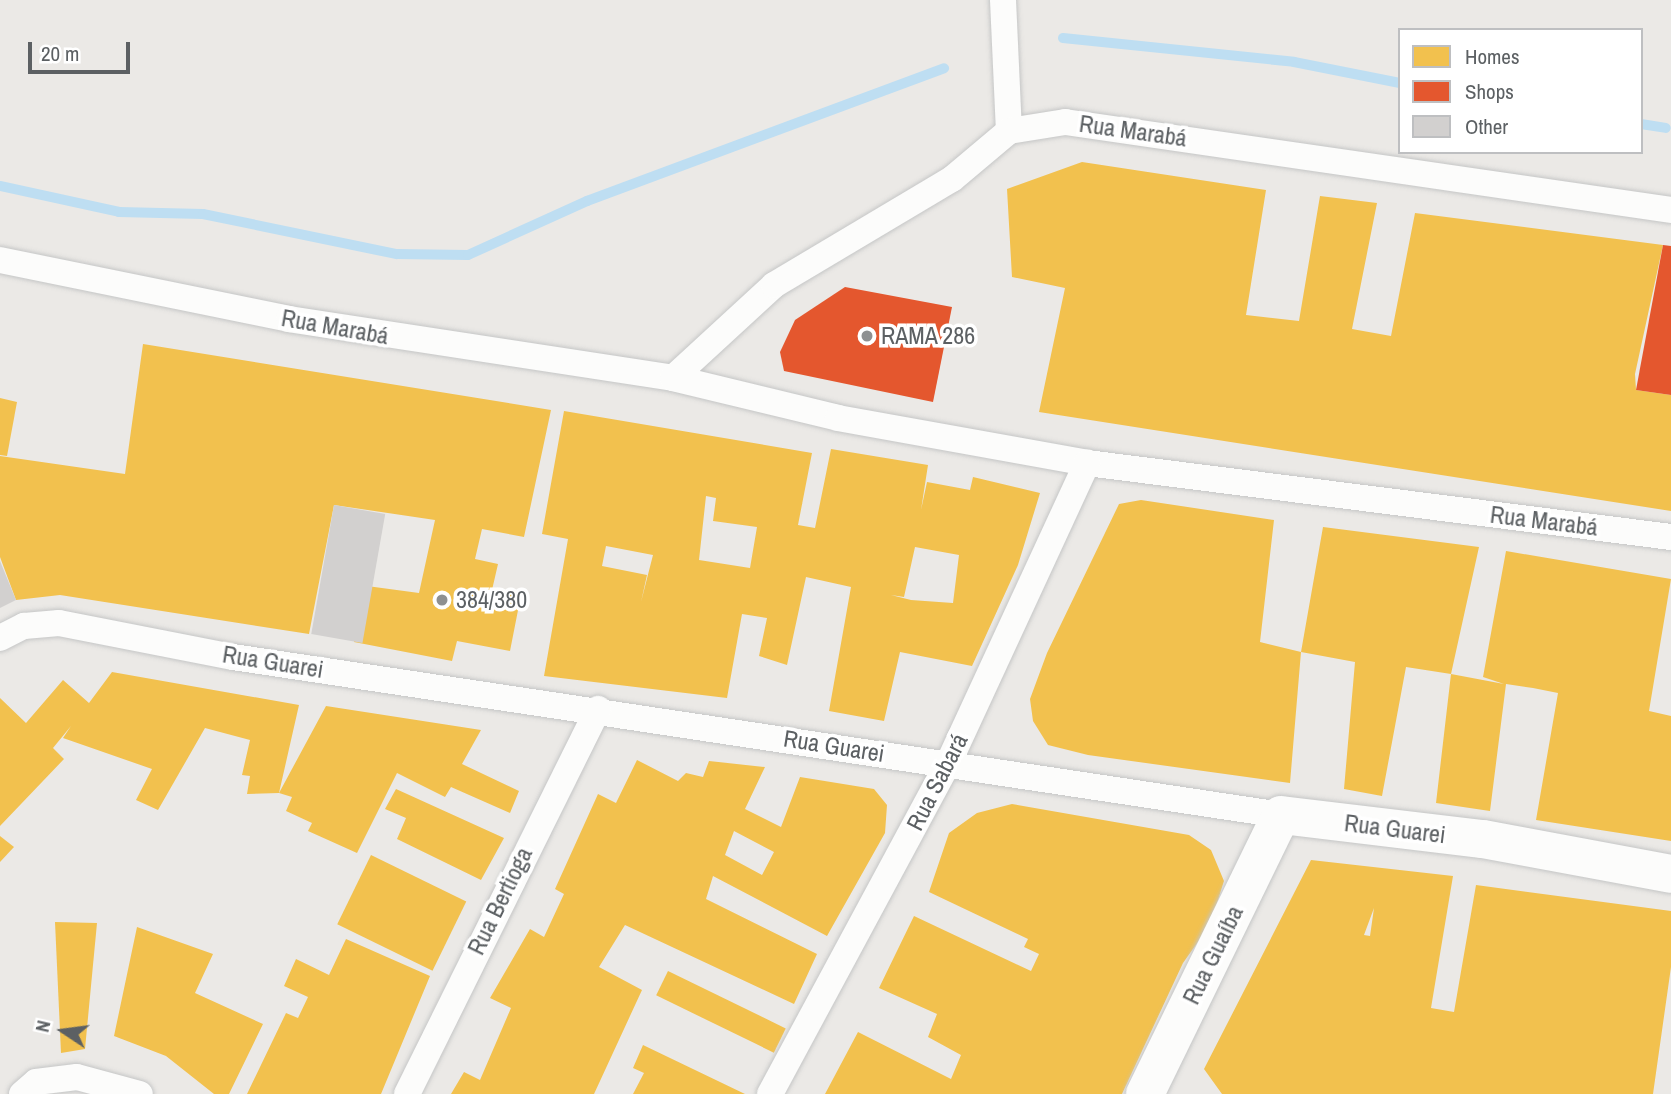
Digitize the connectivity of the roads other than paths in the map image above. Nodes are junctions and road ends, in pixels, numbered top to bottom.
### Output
1 (1003, 2) edge
2 (1009, 131) junction
3 (1671, 210) edge
4 (0, 260) edge
5 (673, 378) junction
6 (1087, 463) junction
7 (1671, 537) edge
8 (0, 638) edge
9 (598, 709) junction
10 (948, 764) junction
11 (1281, 815) junction
12 (1671, 874) edge
13 (22, 1094) edge
14 (140, 1094) edge
15 (407, 1094) edge
16 (770, 1094) edge
17 (1145, 1094) edge

1 - 2 street
2 - 3 street, Rua Marabá
2 - 5 street
4 - 5 street, Rua Marabá
5 - 6 street, Rua Marabá
6 - 7 street, Rua Marabá
6 - 10 street, Rua Sabará
8 - 9 street, Rua Guarei
9 - 10 street, Rua Guarei
9 - 15 street, Rua Bertioga
10 - 11 street, Rua Guarei
10 - 16 street, Rua Sabará
11 - 12 street, Rua Guarei
11 - 17 street, Rua Guaíba
13 - 14 street

